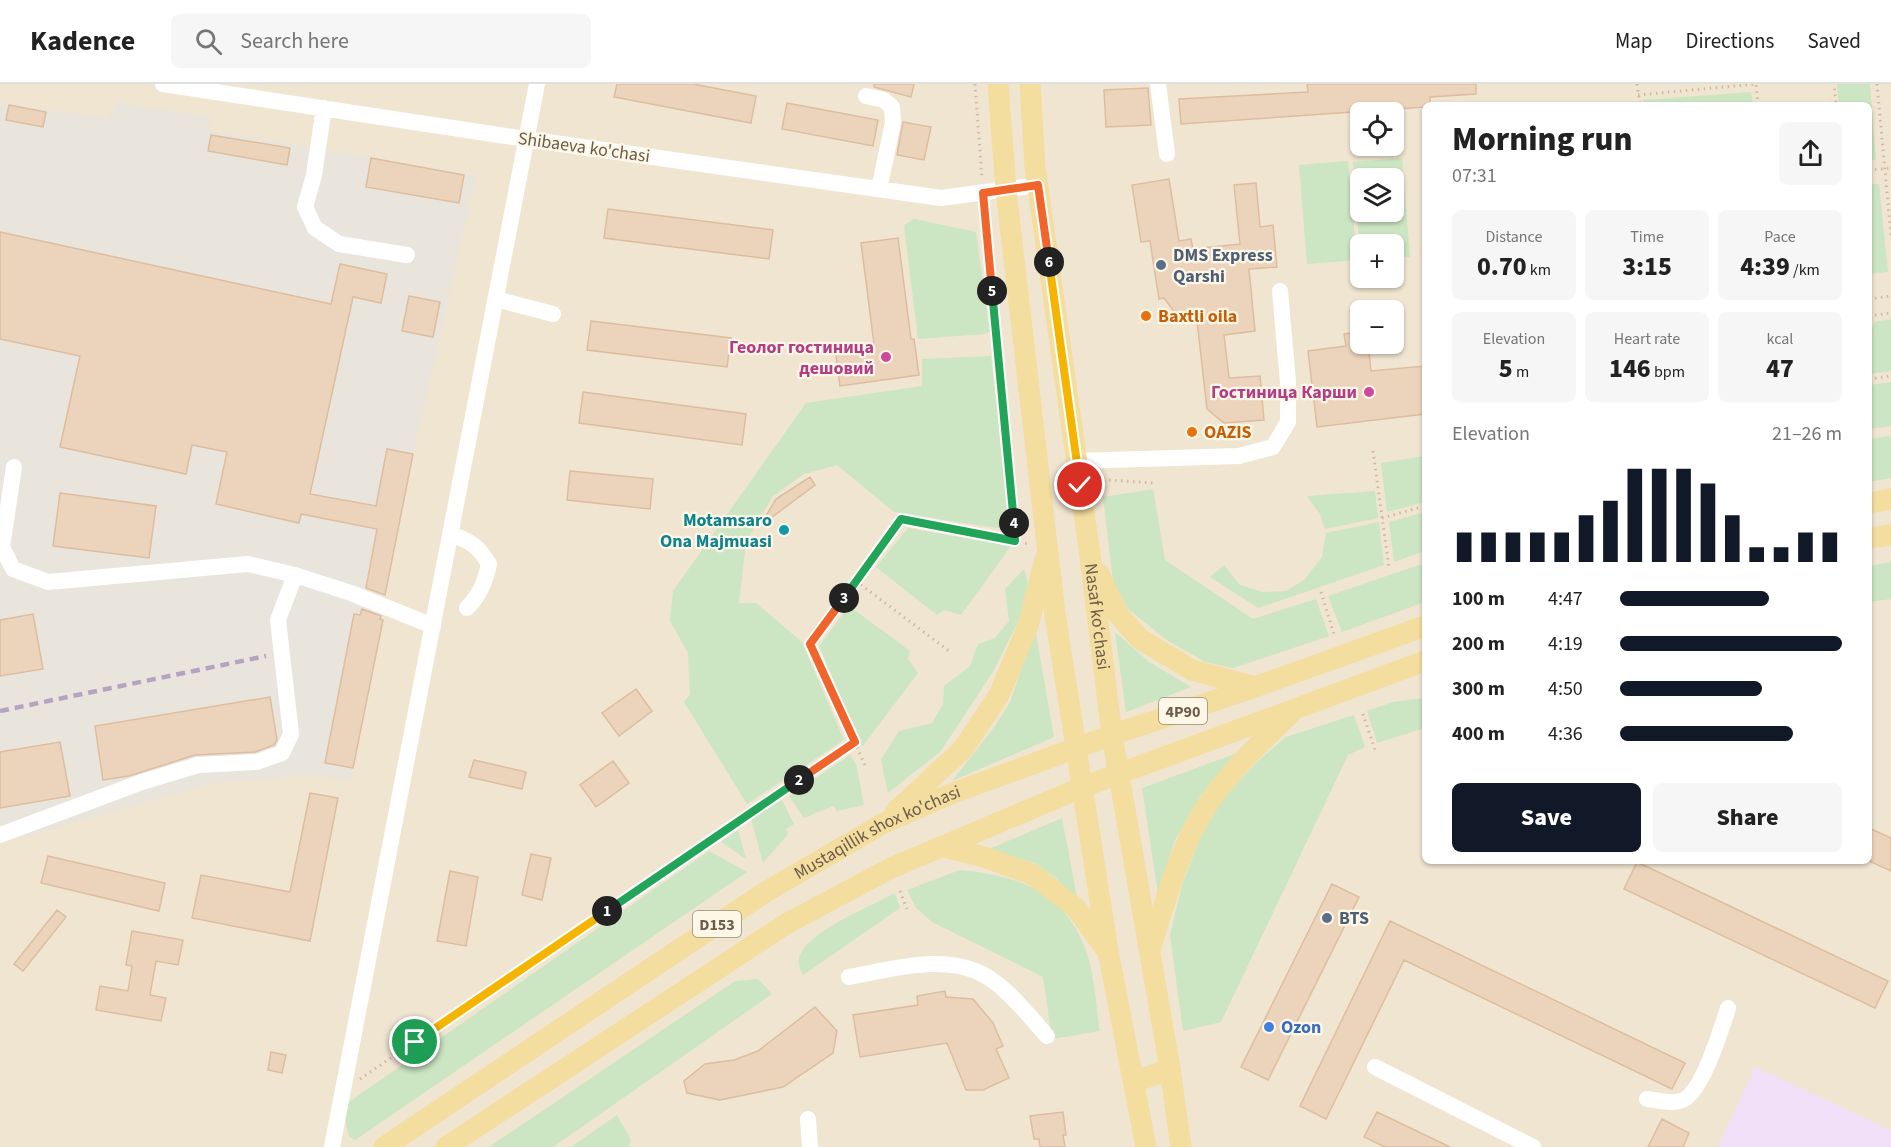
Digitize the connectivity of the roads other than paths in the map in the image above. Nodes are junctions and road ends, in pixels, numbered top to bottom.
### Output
1 (163, 84) edge
2 (537, 84) edge
3 (998, 84) edge
4 (1030, 84) edge
5 (1158, 84) edge
6 (866, 96) dead end
7 (324, 108) junction
8 (526, 139) junction
9 (1167, 154) dead end
10 (1038, 185) junction
11 (879, 189) junction
12 (1006, 190) junction
13 (407, 255) dead end
14 (1280, 291) dead end
15 (496, 299) junction
16 (553, 314) dead end
17 (1076, 461) junction
18 (14, 467) dead end
19 (1891, 499) edge
20 (1872, 502) edge
21 (1891, 534) edge
22 (451, 536) junction
23 (1872, 537) edge
24 (1039, 544) junction
25 (1089, 548) junction
26 (295, 575) junction
27 (467, 608) dead end
28 (433, 626) junction
29 (1422, 627) edge
30 (1422, 663) edge
31 (1255, 687) junction
32 (1297, 707) junction
33 (1112, 735) junction
34 (1076, 749) junction
35 (1120, 774) junction
36 (1083, 787) junction
37 (882, 824) junction
38 (0, 835) edge
39 (945, 847) junction
40 (1107, 951) junction
41 (1150, 951) junction
42 (849, 977) dead end
43 (1728, 1008) dead end
44 (1047, 1036) dead end
45 (1375, 1067) dead end
46 (1170, 1068) junction
47 (1134, 1082) junction
48 (1647, 1099) dead end
49 (808, 1119) dead end
50 (332, 1147) edge
51 (384, 1147) edge
52 (446, 1147) edge
53 (810, 1147) edge
54 (1146, 1147) edge
55 (1181, 1147) edge
56 (1533, 1147) edge

1 - 7 street, Shibaeva ko'chasi
2 - 8 street
3 - 12 main road
4 - 10 main road, Nasaf ko‘chasi
5 - 9 street
6 - 11 street
7 - 8 street, Shibaeva ko'chasi
7 - 13 street
8 - 11 street, Shibaeva ko'chasi
8 - 15 street
10 - 12 street, Shibaeva ko'chasi
10 - 17 main road, Nasaf ko‘chasi
11 - 12 street, Shibaeva ko'chasi
12 - 24 main road
14 - 17 street
15 - 16 street
15 - 22 street
17 - 25 main road, Nasaf ko‘chasi
18 - 26 street
19 - 20 main road
21 - 23 main road
22 - 27 street
22 - 28 street
24 - 34 main road
24 - 37 main road
25 - 31 main road
25 - 33 main road, Nasaf ko‘chasi
26 - 28 street
26 - 38 street
28 - 50 street
29 - 31 main road, Mustaqillik shox ko'chasi
30 - 32 main road, Mustaqillik shox ko'chasi
31 - 33 main road, Mustaqillik shox ko'chasi / 4P90
32 - 35 main road, Mustaqillik shox ko'chasi
32 - 41 main road
33 - 34 main road, Mustaqillik shox ko'chasi / D153
33 - 35 main road, Nasaf ko‘chasi
34 - 36 main road
34 - 37 main road, Mustaqillik shox ko'chasi / D153
35 - 36 main road, Mustaqillik shox ko'chasi / D153
35 - 41 main road, Nasaf ko‘chasi
36 - 39 main road, Mustaqillik shox ko'chasi / D153
36 - 40 main road
37 - 51 main road, Mustaqillik shox ko'chasi / D153
39 - 40 main road
39 - 52 main road, Mustaqillik shox ko'chasi / D153
40 - 47 main road
41 - 46 main road, Nasaf ko‘chasi
42 - 44 street
43 - 48 street
45 - 56 street
46 - 47 main road
46 - 55 main road, Nasaf ko‘chasi
47 - 54 main road
49 - 53 street

